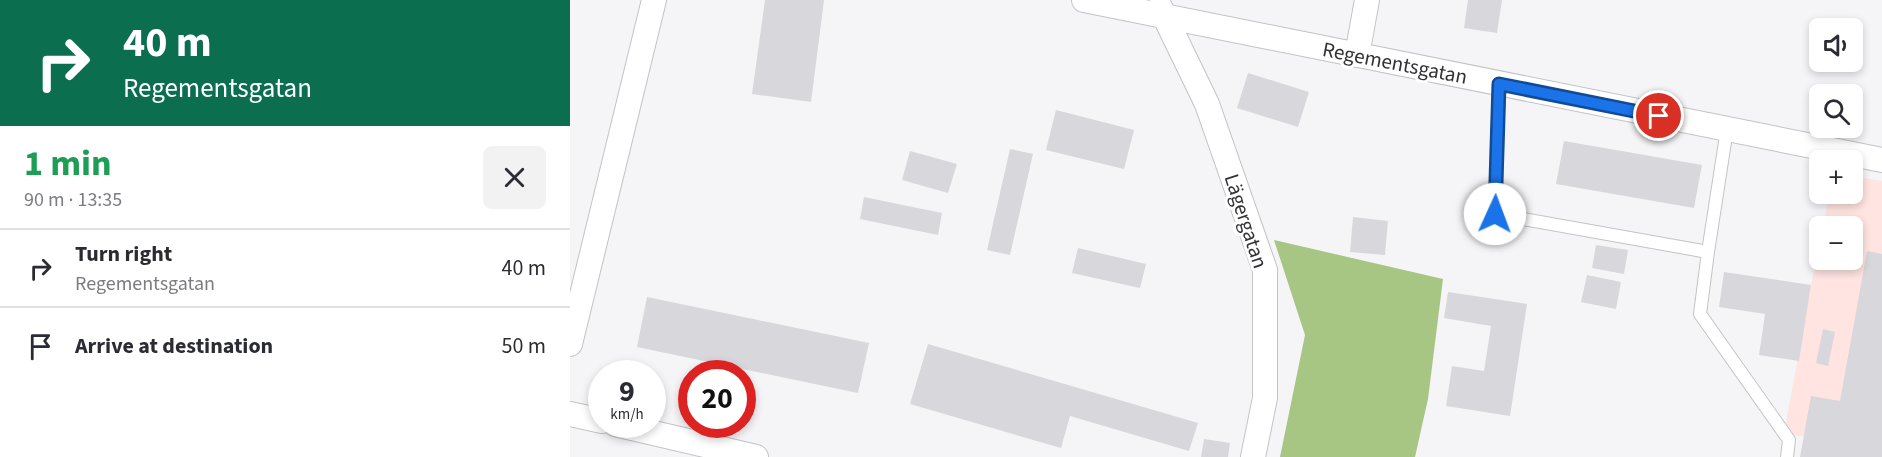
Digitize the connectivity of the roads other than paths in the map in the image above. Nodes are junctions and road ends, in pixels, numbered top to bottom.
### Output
1 (654, 0) edge
2 (1084, 0) edge
3 (1367, 0) edge
4 (1161, 8) edge
5 (1357, 55) junction
6 (1499, 84) junction
7 (1727, 129) junction
8 (1882, 160) edge
9 (1707, 252) junction
10 (570, 344) edge
11 (570, 414) edge
12 (588, 418) edge
13 (666, 436) edge
14 (756, 457) edge
15 (1253, 457) edge
16 (1787, 457) edge

1 - 10 street
2 - 4 street, Regementsgatan
3 - 5 street
4 - 5 street, Regementsgatan
4 - 15 street, Lägergatan
5 - 6 street, Regementsgatan
6 - 7 street, Regementsgatan
6 - 9 lane
7 - 8 street, Regementsgatan
7 - 9 lane
9 - 16 lane
11 - 12 street
13 - 14 street

